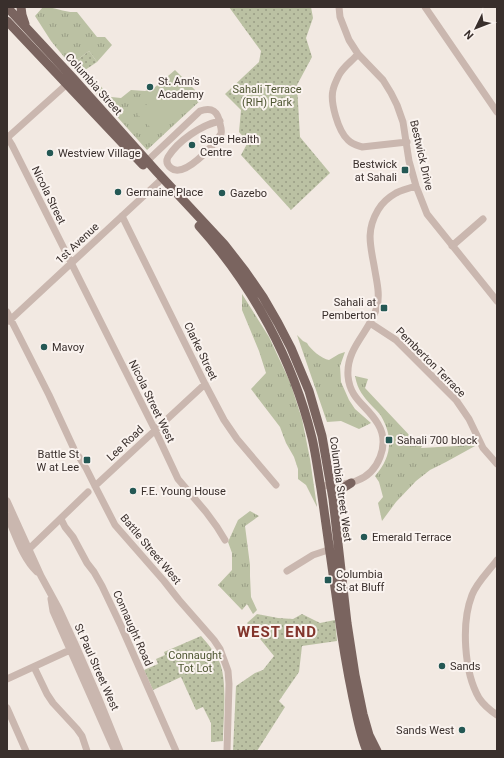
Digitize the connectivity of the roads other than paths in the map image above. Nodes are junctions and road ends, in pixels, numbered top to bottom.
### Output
1 (7, 7) edge
2 (21, 7) edge
3 (339, 7) edge
4 (425, 7) edge
5 (7, 20) edge
6 (26, 28) junction
7 (358, 54) junction
8 (67, 84) junction
9 (497, 112) edge
10 (220, 121) junction
11 (7, 138) edge
12 (407, 142) junction
13 (144, 163) junction
14 (161, 180) junction
15 (416, 186) junction
16 (122, 216) junction
17 (483, 219) dead end
18 (452, 246) junction
19 (71, 263) junction
20 (497, 301) edge
21 (7, 312) edge
22 (9, 321) edge
23 (370, 323) junction
24 (204, 384) junction
25 (155, 430) junction
26 (497, 464) edge
27 (350, 483) junction
28 (276, 485) dead end
29 (330, 485) junction
30 (95, 486) junction
31 (320, 486) junction
32 (88, 492) dead end
33 (333, 499) junction
34 (7, 501) edge
35 (7, 516) edge
36 (61, 519) junction
37 (225, 540) dead end
38 (333, 548) junction
39 (29, 549) junction
40 (497, 560) edge
41 (287, 571) dead end
42 (41, 576) junction
43 (50, 593) junction
44 (70, 650) junction
45 (34, 667) junction
46 (7, 679) edge
47 (7, 708) edge
48 (497, 715) edge
49 (26, 751) edge
50 (87, 751) edge
51 (115, 751) edge
52 (120, 751) edge
53 (176, 751) edge
54 (227, 751) edge
55 (367, 751) edge
56 (377, 751) edge

1 - 6 main road, Columbia Street
2 - 6 main road
3 - 7 street, Bestwick Drive
4 - 9 street
5 - 8 main road, Columbia Street
6 - 13 main road, Columbia Street
7 - 12 street, Bestwick Drive
7 - 12 street
8 - 11 street
8 - 13 main road, Columbia Street
10 - 10 street
10 - 13 street
11 - 19 street, Nicola Street
12 - 15 street, Bestwick Drive
13 - 14 main road, Columbia Street
14 - 16 street, 1st Avenue
14 - 29 main road, Columbia Street West
14 - 31 main road, Columbia Street West
15 - 18 street, Bestwick Drive
15 - 23 street
16 - 19 street, 1st Avenue
16 - 24 street, Clarke Street
17 - 18 street
18 - 20 street, Bestwick Drive
19 - 22 street, 1st Avenue
19 - 25 street, Nicola Street West
21 - 22 street, Battle Street West
22 - 30 street, Battle Street West
23 - 26 street, Pemberton Terrace
23 - 27 street
24 - 25 street, Lee Road
24 - 28 street, Clarke Street
25 - 30 street, Lee Road
25 - 37 street, Nicola Street West
27 - 29 street
27 - 33 main road
29 - 31 street
29 - 33 main road, Columbia Street West
30 - 54 street, Battle Street West
31 - 38 main road, Columbia Street West
32 - 36 street
33 - 38 main road, Columbia Street West
34 - 39 street, St Paul Street West
35 - 42 street, St Paul Street West
36 - 39 street
36 - 53 street, Connaught Road
38 - 41 street
38 - 55 main road, Columbia Street West
38 - 56 main road, Columbia Street West
39 - 42 street, St Paul Street West
40 - 48 street
42 - 43 street, St Paul Street West
43 - 44 street, St Paul Street West
43 - 52 street, St Paul Street West
44 - 45 street
44 - 51 street, St Paul Street West
45 - 46 street
45 - 50 street
47 - 49 street

